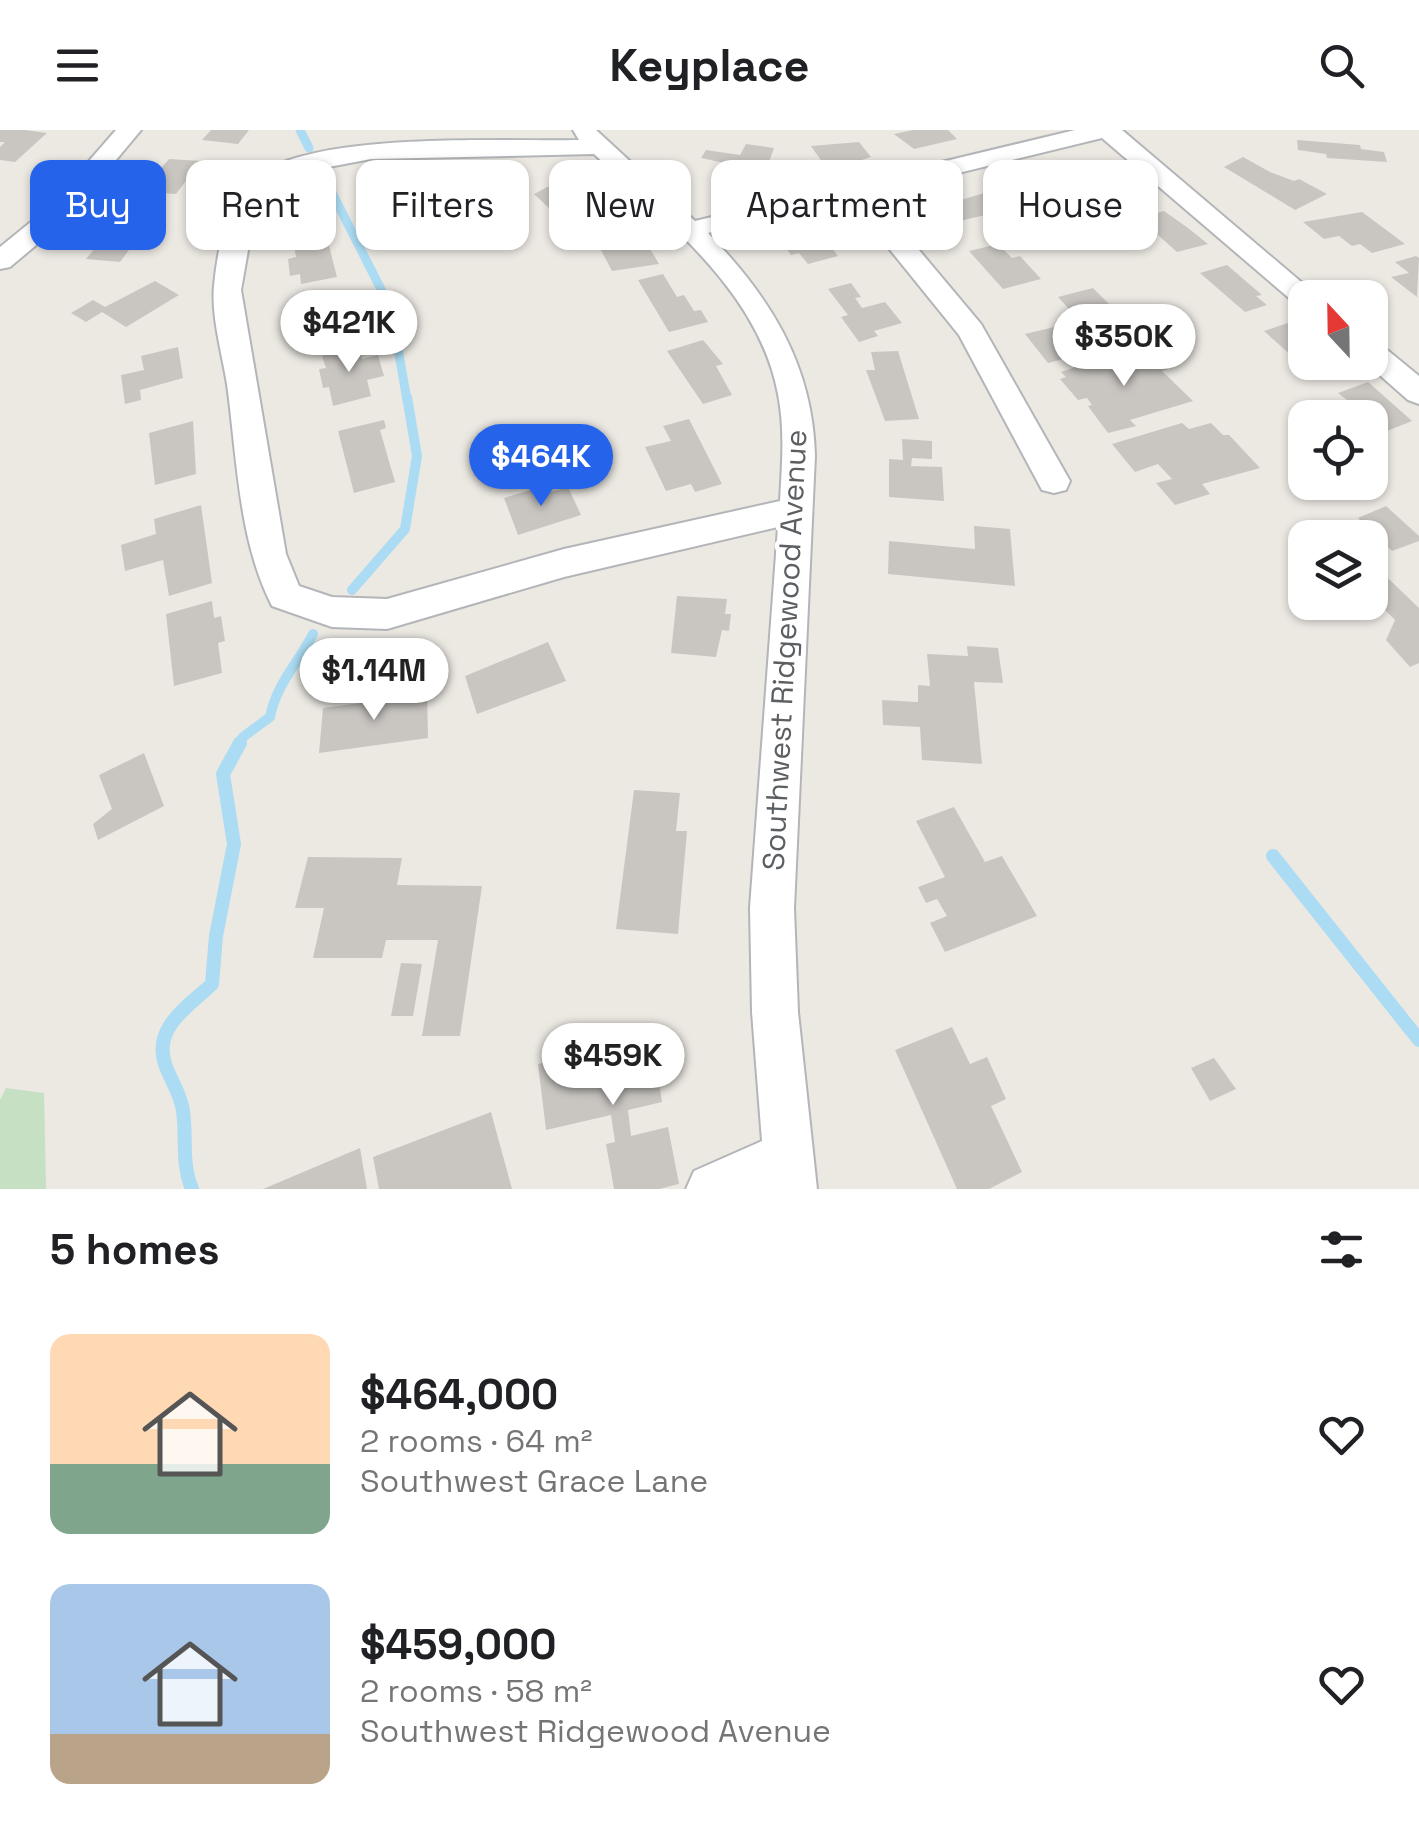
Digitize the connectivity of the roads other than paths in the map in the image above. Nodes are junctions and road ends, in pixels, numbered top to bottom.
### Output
1 (129, 130) edge
2 (1106, 130) edge
3 (591, 138) edge
4 (614, 160) edge
5 (963, 164) edge
6 (691, 232) edge
7 (904, 250) edge
8 (0, 260) edge
9 (1288, 283) edge
10 (1388, 367) edge
11 (1419, 393) edge
12 (1054, 481) dead end
13 (795, 510) junction
14 (790, 1172) edge
15 (712, 1189) edge

1 - 8 street
2 - 5 street
2 - 9 street
3 - 4 street, Southwest Ridgewood Avenue
3 - 13 street
6 - 13 street, Southwest Ridgewood Avenue
7 - 12 street
10 - 11 street
13 - 14 street, Southwest Ridgewood Avenue
14 - 15 street

